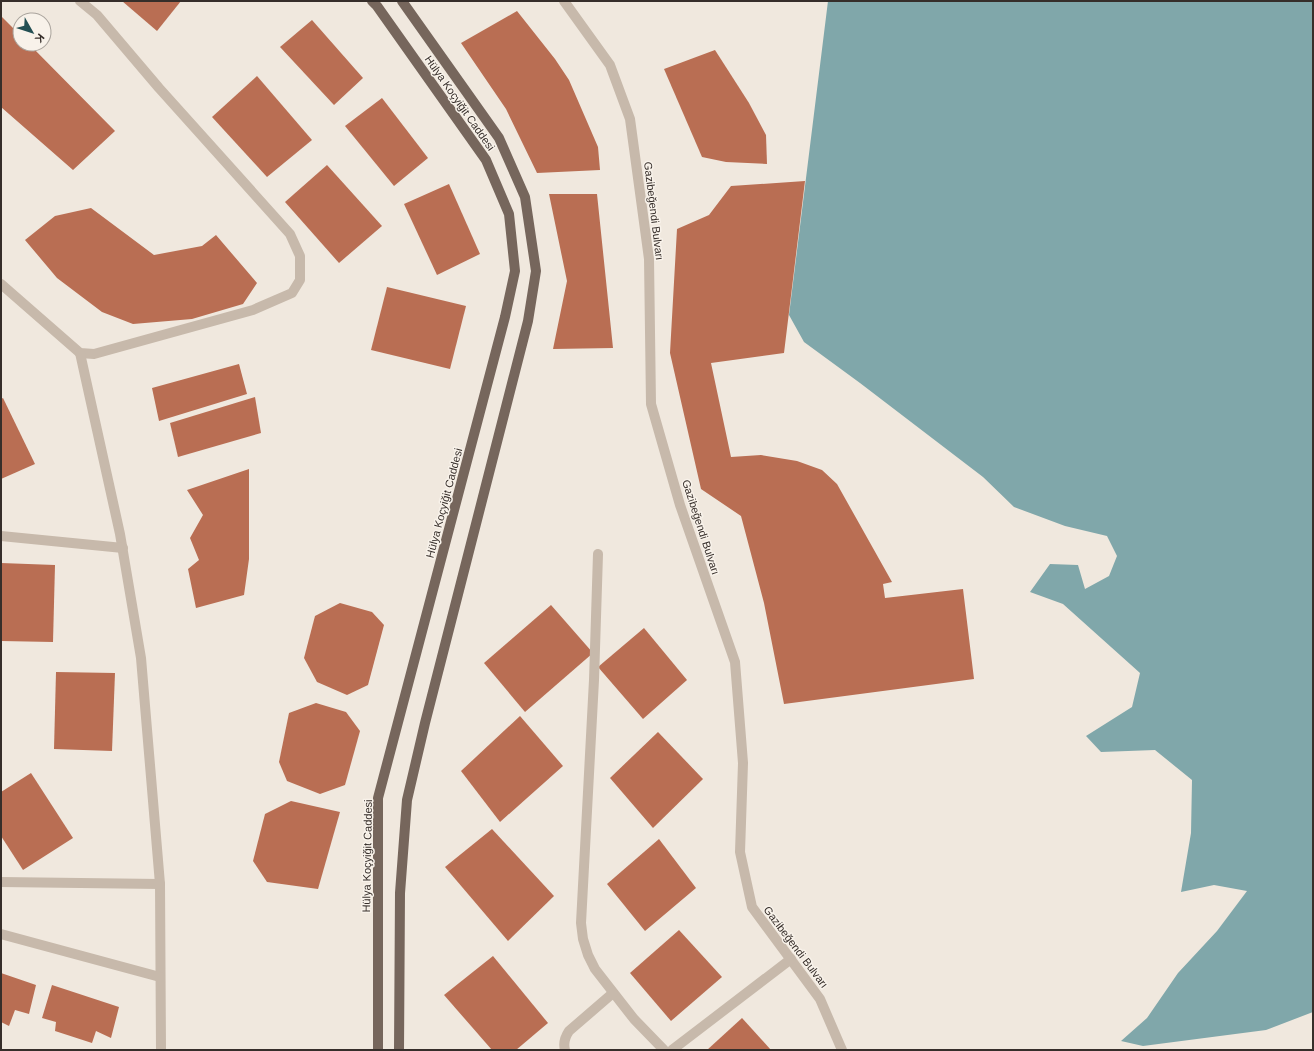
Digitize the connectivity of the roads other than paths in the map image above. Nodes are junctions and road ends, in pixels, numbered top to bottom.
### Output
1 (80, 1) edge
2 (372, 1) edge
3 (402, 1) edge
4 (564, 1) edge
5 (1, 284) edge
6 (80, 353) junction
7 (1, 536) edge
8 (122, 548) junction
9 (598, 554) dead end
10 (1, 882) edge
11 (160, 884) junction
12 (1, 934) edge
13 (791, 959) junction
14 (160, 977) junction
15 (613, 992) junction
16 (161, 1050) edge
17 (378, 1050) edge
18 (400, 1050) edge
19 (565, 1050) edge
20 (664, 1050) edge
21 (672, 1050) edge
22 (842, 1050) edge

1 - 6 street
2 - 17 main road, Hülya Koçyiğit Caddesi
3 - 18 main road, Hülya Koçyiğit Caddesi
4 - 13 street, Gazibeğendi Bulvarı
5 - 6 street
6 - 8 street
7 - 8 street
8 - 11 street
9 - 15 street
10 - 11 street
11 - 14 street
12 - 14 street
13 - 21 street
13 - 22 street, Gazibeğendi Bulvarı
14 - 16 street
15 - 19 street
15 - 20 street

